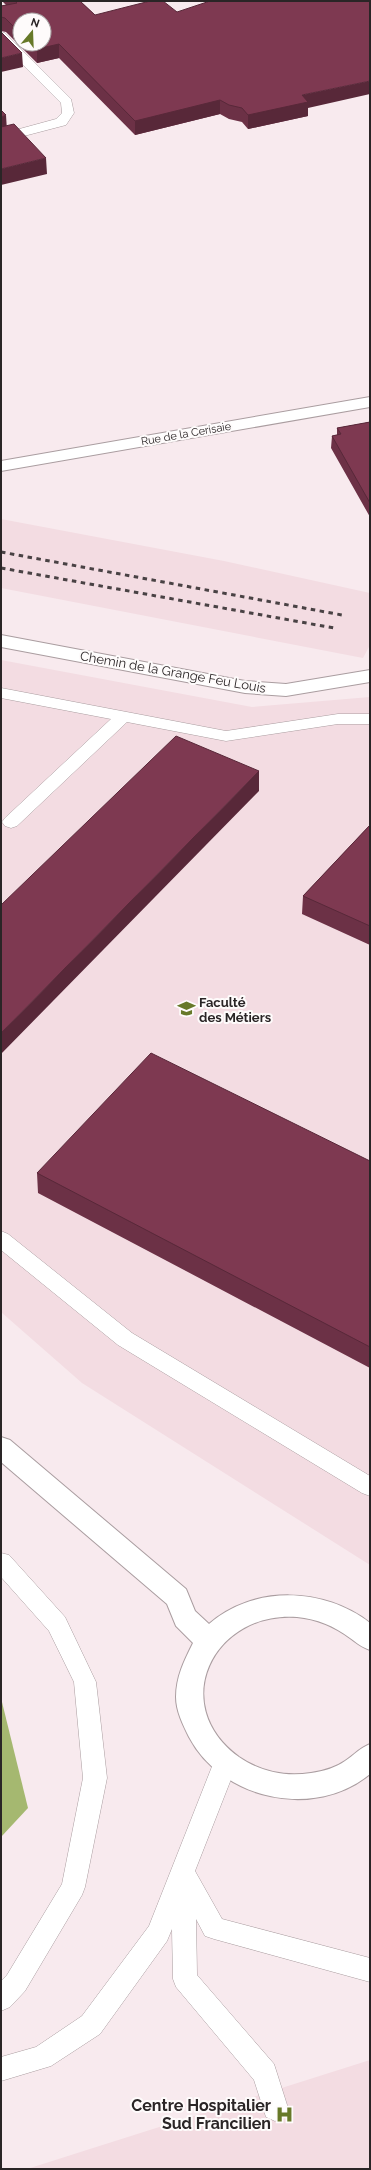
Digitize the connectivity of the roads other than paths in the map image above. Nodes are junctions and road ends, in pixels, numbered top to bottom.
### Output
1 (1, 36) edge
2 (1, 138) edge
3 (370, 402) edge
4 (1, 466) edge
5 (1, 641) edge
6 (370, 676) edge
7 (8, 695) edge
8 (1, 709) edge
9 (124, 716) junction
10 (370, 719) edge
11 (11, 822) dead end
12 (1, 1239) edge
13 (1, 1447) edge
14 (370, 1486) edge
15 (1, 1562) edge
16 (370, 1640) edge
17 (208, 1641) junction
18 (370, 1756) edge
19 (226, 1764) junction
20 (182, 1872) junction
21 (370, 1970) edge
22 (1, 1998) edge
23 (1, 2069) edge
24 (275, 2108) dead end

1 - 2 lane
3 - 4 street, Rue de la Cerisaie
5 - 6 street, Chemin de la Grange Feu Louis
7 - 8 lane
7 - 9 lane
9 - 10 lane
9 - 11 lane
12 - 14 lane
13 - 17 street
15 - 22 lane
16 - 17 street
17 - 19 street
18 - 19 street
19 - 20 lane
20 - 21 lane
20 - 23 lane
20 - 24 lane

